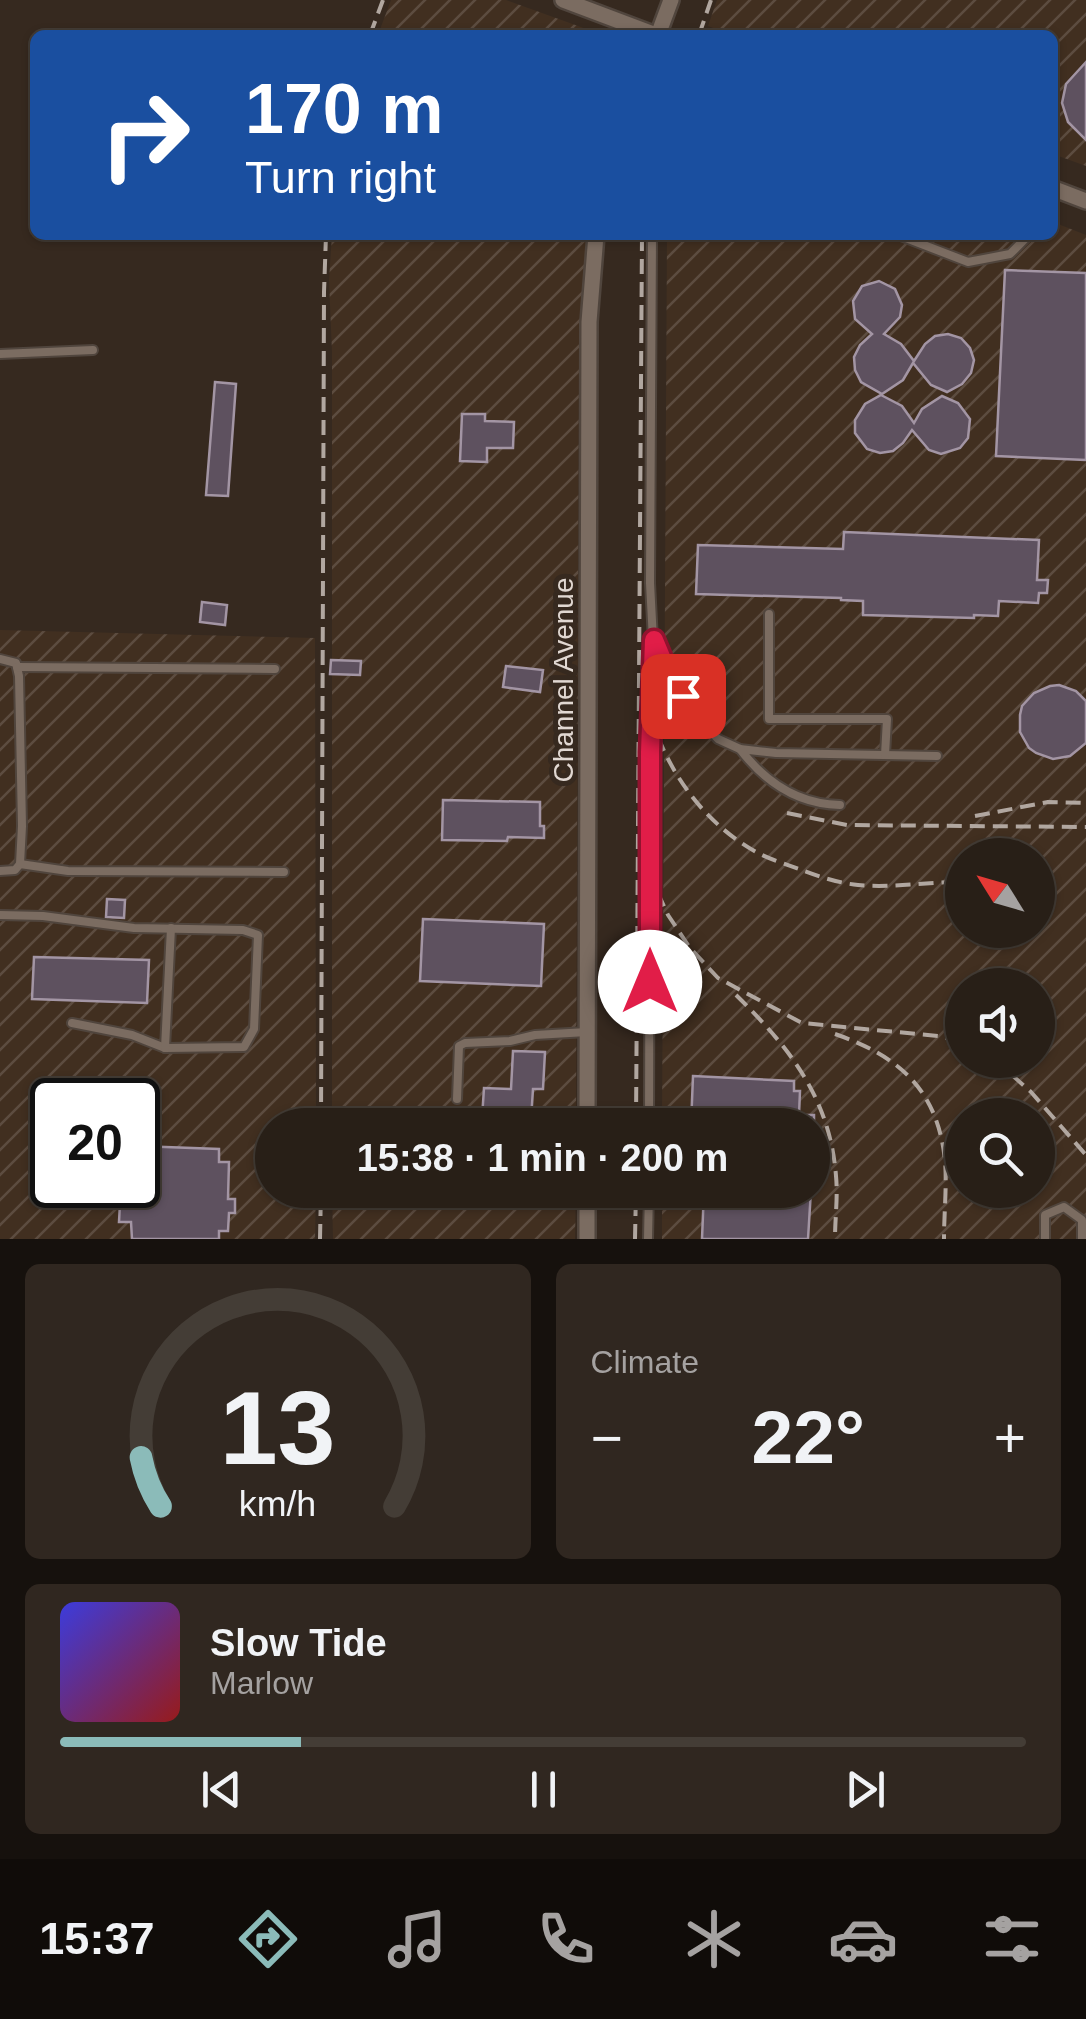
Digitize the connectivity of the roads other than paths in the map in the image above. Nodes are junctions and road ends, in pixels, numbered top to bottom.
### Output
1 (563, 0) edge
2 (671, 0) edge
3 (644, 30) edge
4 (659, 30) edge
5 (1058, 190) edge
6 (1086, 202) edge
7 (596, 240) edge
8 (652, 240) edge
9 (911, 240) edge
10 (1024, 240) edge
11 (93, 350) dead end
12 (0, 354) edge
13 (770, 614) dead end
14 (654, 640) junction
15 (0, 659) edge
16 (18, 667) junction
17 (276, 669) dead end
18 (740, 749) junction
19 (886, 755) junction
20 (937, 756) dead end
21 (840, 805) dead end
22 (20, 864) junction
23 (0, 872) edge
24 (284, 872) dead end
25 (0, 915) edge
26 (171, 928) junction
27 (72, 1023) dead end
28 (588, 1032) junction
29 (165, 1048) junction
30 (456, 1099) dead end
31 (587, 1108) edge
32 (649, 1108) edge
33 (587, 1208) edge
34 (649, 1208) edge
35 (587, 1239) edge
36 (648, 1239) edge
37 (1045, 1239) edge
38 (1082, 1239) edge

1 - 3 street
2 - 4 street
5 - 6 street
7 - 28 street, Channel Avenue
8 - 14 lane
9 - 10 lane
11 - 12 lane
13 - 19 lane
14 - 18 lane
14 - 32 lane
15 - 16 lane
16 - 17 lane
16 - 22 lane
18 - 19 lane
18 - 21 lane
19 - 20 lane
22 - 23 lane
22 - 24 lane
25 - 26 lane
26 - 29 lane
26 - 29 lane
27 - 29 lane
28 - 30 lane
28 - 31 street, Channel Avenue
33 - 35 street
34 - 36 lane
37 - 38 lane

